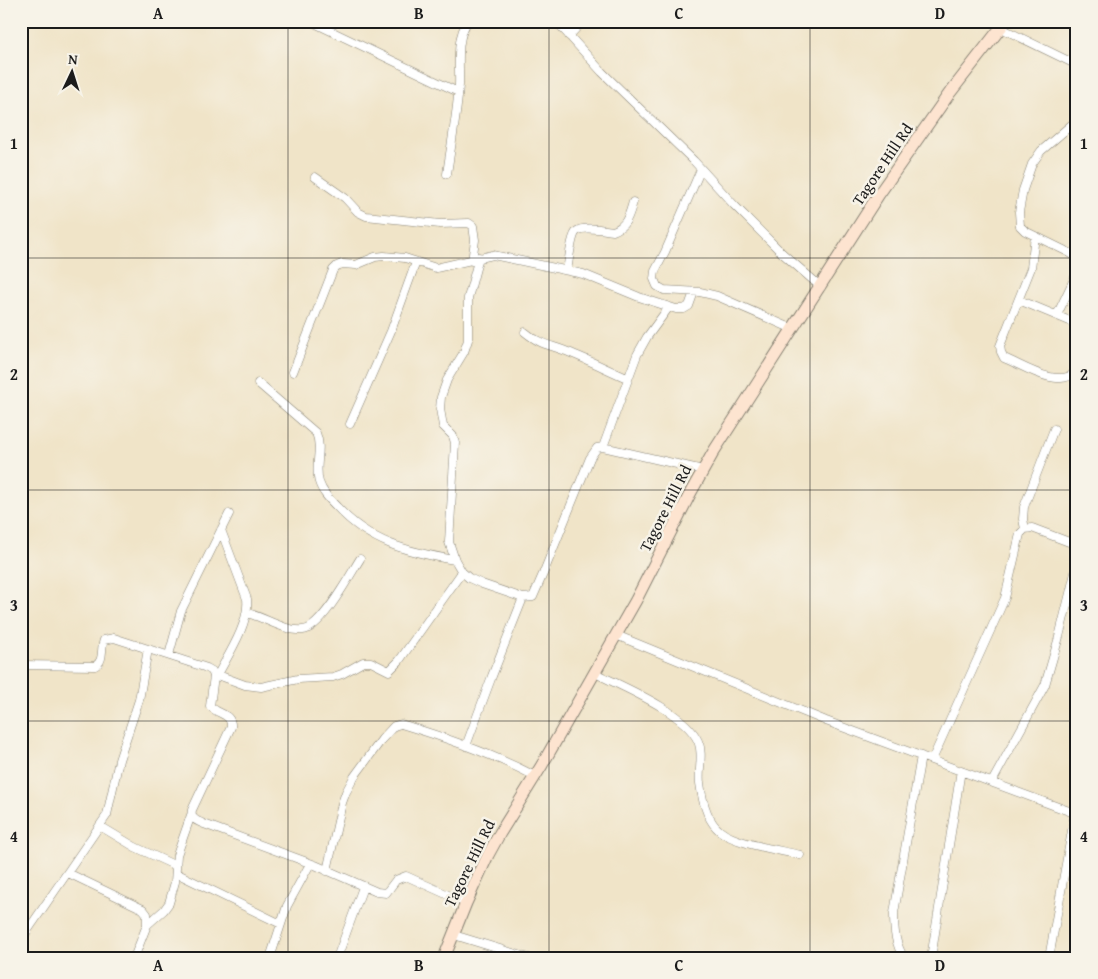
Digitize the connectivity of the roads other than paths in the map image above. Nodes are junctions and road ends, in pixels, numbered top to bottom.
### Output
1 (310, 21) edge
2 (468, 21) edge
3 (556, 21) edge
4 (583, 21) edge
5 (1004, 25) edge
6 (569, 36) junction
7 (1077, 65) edge
8 (458, 92) junction
9 (1077, 120) edge
10 (700, 169) junction
11 (447, 174) dead end
12 (315, 177) dead end
13 (633, 202) dead end
14 (1035, 236) junction
15 (1077, 258) edge
16 (476, 259) junction
17 (416, 262) junction
18 (567, 270) junction
19 (1077, 273) edge
20 (821, 287) junction
21 (694, 292) junction
22 (1019, 300) junction
23 (669, 307) junction
24 (1057, 316) junction
25 (1077, 324) edge
26 (793, 329) junction
27 (525, 332) dead end
28 (1077, 371) edge
29 (293, 372) dead end
30 (628, 378) junction
31 (258, 383) dead end
32 (350, 424) dead end
33 (1054, 429) dead end
34 (603, 447) junction
35 (703, 470) junction
36 (229, 514) dead end
37 (1025, 529) junction
38 (221, 530) junction
39 (1077, 545) edge
40 (360, 560) dead end
41 (454, 560) junction
42 (1077, 565) edge
43 (462, 572) junction
44 (523, 598) junction
45 (247, 613) junction
46 (616, 635) junction
47 (148, 649) junction
48 (169, 655) junction
49 (21, 665) edge
50 (595, 673) junction
51 (216, 679) junction
52 (466, 746) junction
53 (921, 756) junction
54 (932, 760) junction
55 (961, 770) junction
56 (535, 776) junction
57 (992, 782) junction
58 (1077, 803) edge
59 (1076, 814) edge
60 (191, 815) junction
61 (100, 826) junction
62 (800, 854) dead end
63 (310, 864) junction
64 (176, 870) junction
65 (327, 871) junction
66 (68, 873) junction
67 (363, 887) junction
68 (466, 903) junction
69 (281, 924) junction
70 (147, 925) junction
71 (454, 935) junction
72 (21, 940) edge
73 (134, 958) edge
74 (270, 958) edge
75 (337, 958) edge
76 (444, 958) edge
77 (529, 958) edge
78 (904, 958) edge
79 (931, 958) edge
80 (1049, 958) edge

1 - 8 street
2 - 8 street
3 - 6 street
4 - 6 street
5 - 7 street
5 - 20 main road, Tagore Hill Rd
6 - 10 street
8 - 11 street
9 - 14 street
10 - 20 street
10 - 21 street
12 - 16 street
13 - 18 street
14 - 15 street
14 - 22 street
16 - 17 street
16 - 18 street
16 - 41 street
17 - 29 street
17 - 32 street
18 - 23 street
19 - 24 street
20 - 26 main road, Tagore Hill Rd
21 - 23 street
21 - 26 street
22 - 24 street
22 - 28 street
23 - 30 street
24 - 25 street
26 - 35 main road, Tagore Hill Rd
27 - 30 street
30 - 34 street
31 - 41 street
33 - 37 street
34 - 35 street
34 - 44 street
35 - 46 main road, Tagore Hill Rd
36 - 38 street
37 - 39 street
37 - 54 street
38 - 45 street
38 - 48 street
40 - 45 street
41 - 43 street
42 - 57 street
43 - 44 street
43 - 51 street
44 - 52 street
45 - 51 street
46 - 50 main road, Tagore Hill Rd
46 - 53 street
47 - 48 street
47 - 49 street
47 - 61 street
48 - 51 street
50 - 56 main road, Tagore Hill Rd
50 - 62 street
51 - 60 street
52 - 56 street
52 - 65 street
53 - 54 street
53 - 78 street
54 - 55 street
55 - 57 street
55 - 79 street
56 - 68 main road, Tagore Hill Rd
57 - 59 street
58 - 59 street
59 - 80 street
60 - 63 street
60 - 64 street
61 - 64 street
61 - 66 street
63 - 65 street
63 - 69 street
64 - 69 street
64 - 70 street
65 - 67 street
66 - 70 street
66 - 72 street
67 - 68 street
67 - 75 street
68 - 71 main road, Tagore Hill Rd
69 - 74 street
70 - 73 street
71 - 76 main road, Tagore Hill Rd
71 - 77 street

